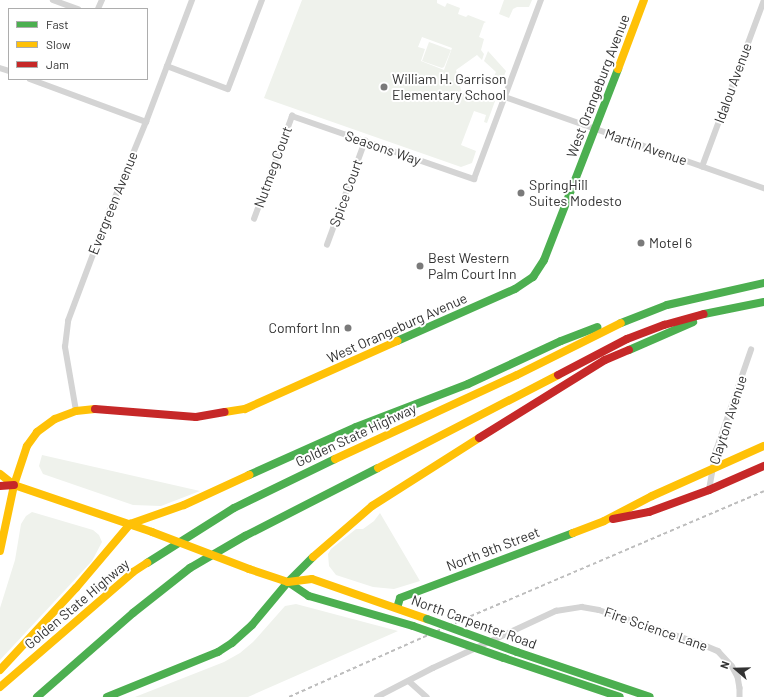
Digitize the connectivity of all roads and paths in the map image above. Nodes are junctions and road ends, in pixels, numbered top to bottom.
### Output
1 (53, 0) edge
2 (192, 0) edge
3 (262, 0) edge
4 (541, 0) edge
5 (644, 0) edge
6 (764, 0) edge
7 (75, 8) edge
8 (167, 66) junction
9 (33, 80) edge
10 (505, 97) junction
11 (292, 116) joint
12 (146, 122) junction
13 (596, 129) junction
14 (364, 141) junction
15 (702, 167) junction
16 (764, 188) edge
17 (254, 218) dead end
18 (327, 245) dead end
19 (764, 283) edge
20 (764, 302) edge
21 (667, 305) junction
22 (716, 310) junction
23 (751, 350) dead end
24 (76, 411) junction
25 (764, 446) edge
26 (764, 466) edge
27 (713, 468) junction
28 (0, 474) edge
29 (14, 485) junction
30 (0, 486) edge
31 (709, 490) junction
32 (604, 521) junction
33 (130, 524) junction
34 (0, 551) edge
35 (288, 582) junction
36 (397, 608) junction
37 (0, 670) edge
38 (409, 681) junction
39 (0, 687) edge
40 (37, 697) edge
41 (107, 697) edge
42 (377, 697) edge
43 (427, 697) edge
44 (620, 697) edge
45 (650, 697) edge
46 (740, 697) edge

1 - 7 street
2 - 8 street, Evergreen Avenue
3 - 8 street
4 - 10 street
5 - 13 main road, West Orangeburg Avenue
6 - 15 street, Idalou Avenue
8 - 12 street, Evergreen Avenue
9 - 12 street
10 - 13 street, Martin Avenue
10 - 14 street, Seasons Way
11 - 14 street, Seasons Way
11 - 17 street, Nutmeg Court
12 - 24 street, Evergreen Avenue
13 - 15 street, Martin Avenue
13 - 24 main road, West Orangeburg Avenue
14 - 18 street, Spice Court
15 - 16 street, Martin Avenue
19 - 21 main road, Golden State Highway
20 - 22 main road
21 - 33 main road
21 - 39 main road, Golden State Highway
22 - 35 main road
22 - 40 main road
23 - 27 street, Clayton Avenue
24 - 29 main road, West Orangeburg Avenue
25 - 27 main road, North 9th Street
26 - 31 main road, North 9th Street
27 - 31 street, Clayton Avenue
27 - 32 main road, North 9th Street
28 - 29 main road
29 - 30 main road
29 - 33 main road, North Carpenter Road
29 - 34 main road, West Orangeburg Avenue
31 - 32 main road, North 9th Street
32 - 36 main road, North 9th Street
33 - 35 main road, North Carpenter Road, bridge
33 - 37 main road
35 - 36 main road, North Carpenter Road
35 - 41 main road
35 - 44 main road, North Carpenter Road, bridge
36 - 45 main road, North Carpenter Road, bridge
38 - 42 street
38 - 43 street
38 - 46 street, Fire Science Lane

